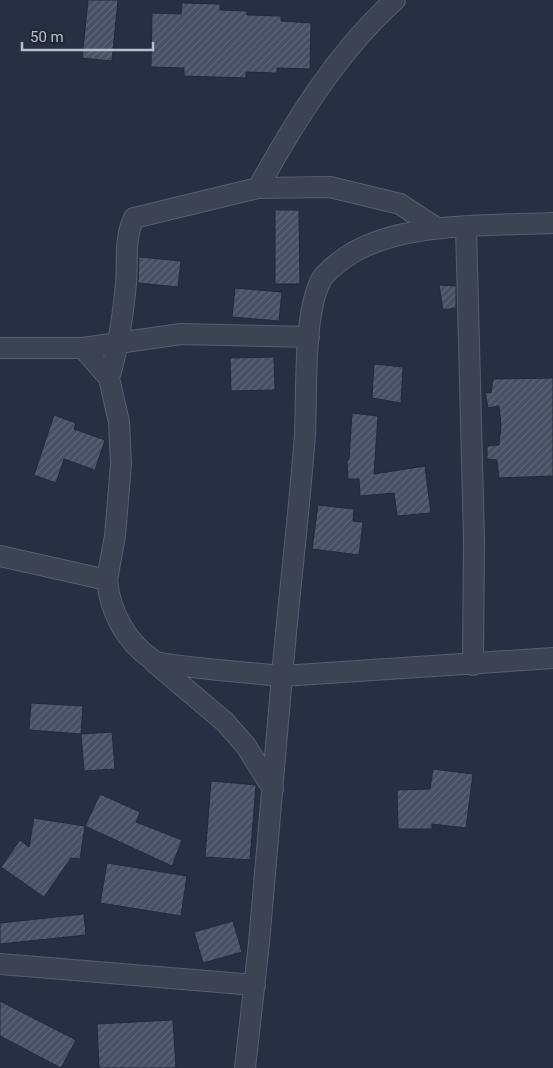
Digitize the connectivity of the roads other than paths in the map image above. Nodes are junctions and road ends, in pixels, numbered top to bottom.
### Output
1 (395, 0) edge
2 (258, 188) junction
3 (553, 223) edge
4 (466, 226) junction
5 (435, 227) junction
6 (309, 338) junction
7 (120, 342) junction
8 (0, 348) edge
9 (83, 348) junction
10 (109, 378) junction
11 (0, 556) edge
12 (107, 580) junction
13 (553, 658) edge
14 (154, 661) junction
15 (473, 665) junction
16 (282, 676) junction
17 (273, 789) junction
18 (0, 964) edge
19 (255, 985) junction
20 (245, 1068) edge

1 - 2 street
2 - 5 street
2 - 7 street
3 - 4 street
4 - 5 street
4 - 15 street
5 - 6 street
6 - 7 street
6 - 16 street
7 - 9 street
7 - 10 street
8 - 9 street
9 - 10 street
10 - 12 street
11 - 12 street
12 - 14 street
13 - 15 street
14 - 16 street
14 - 17 street
15 - 16 street
16 - 17 street
17 - 19 street
18 - 19 street
19 - 20 street

